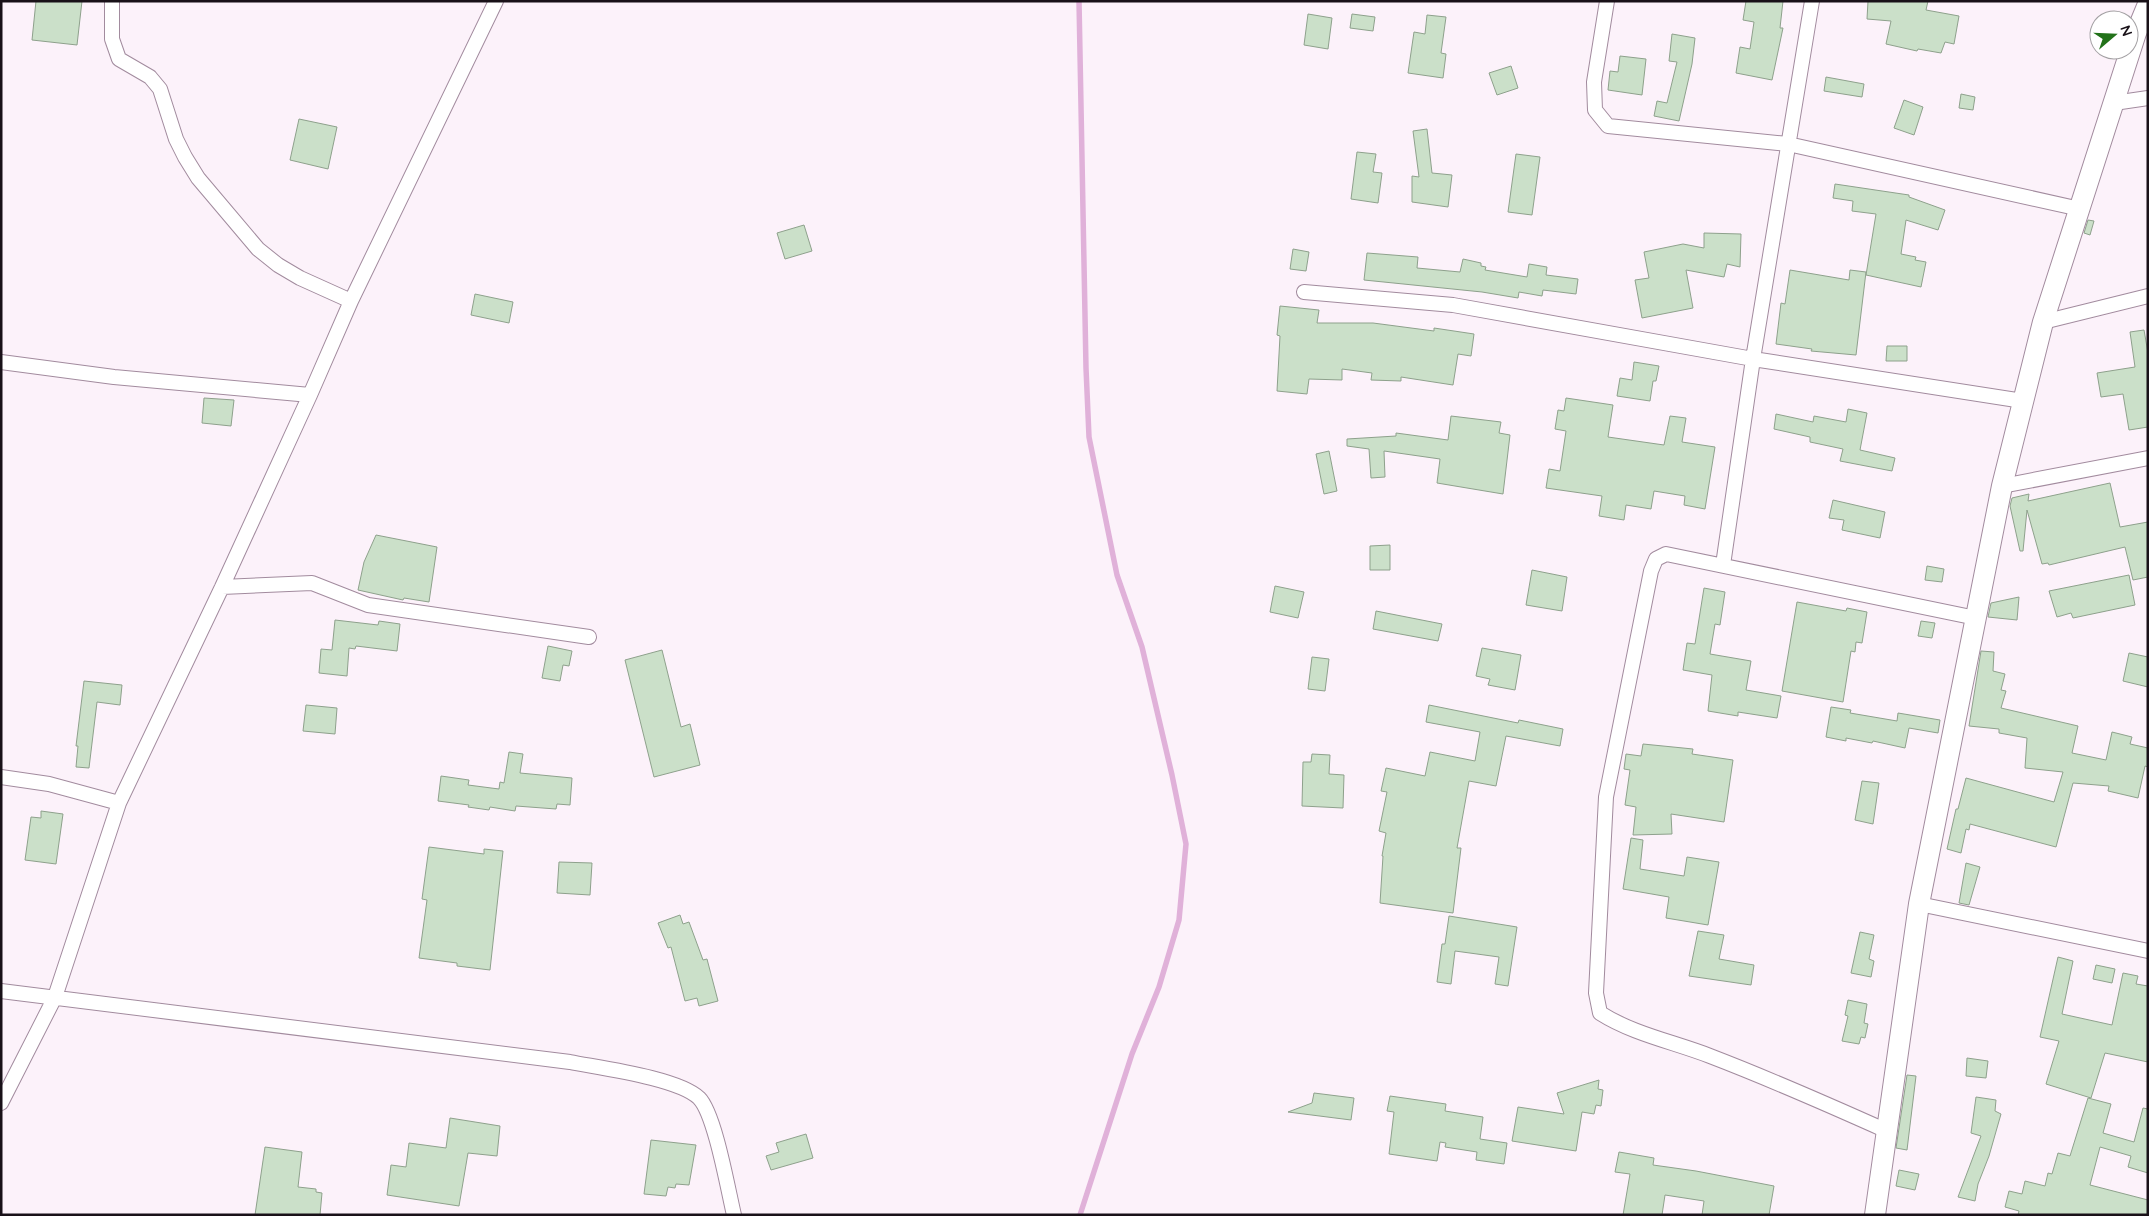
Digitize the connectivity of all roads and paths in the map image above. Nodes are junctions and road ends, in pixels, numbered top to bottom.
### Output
1 (112, 1) edge
2 (496, 1) edge
3 (1608, 1) edge
4 (1812, 1) edge
5 (2148, 4) edge
6 (2148, 98) edge
7 (2114, 103) junction
8 (1788, 144) junction
9 (2080, 209) junction
10 (1304, 292) dead end
11 (2148, 296) edge
12 (351, 300) junction
13 (2043, 322) junction
14 (1753, 359) junction
15 (1, 362) edge
16 (310, 396) junction
17 (2023, 402) junction
18 (2148, 458) edge
19 (2002, 486) junction
20 (1723, 566) junction
21 (222, 586) junction
22 (1976, 618) junction
23 (589, 637) dead end
24 (1, 777) edge
25 (119, 803) junction
26 (1920, 904) junction
27 (2148, 951) edge
28 (1, 991) edge
29 (55, 997) junction
30 (1, 1103) edge
31 (1887, 1131) junction
32 (734, 1215) edge
33 (1875, 1215) edge

1 - 12 street
2 - 12 street
3 - 8 street
4 - 8 street
5 - 7 street
6 - 7 street
7 - 9 street
8 - 9 street
8 - 14 street
9 - 13 street
10 - 14 street
11 - 13 street
12 - 16 street
13 - 17 street
14 - 17 street
14 - 20 street
15 - 16 street
16 - 21 street
17 - 19 street
18 - 19 street
19 - 22 street
20 - 22 street
20 - 31 street
21 - 23 street
21 - 25 street
22 - 26 street
24 - 25 street
25 - 29 street
26 - 27 street
26 - 31 street
28 - 29 street
29 - 30 street
29 - 32 street
31 - 33 street

